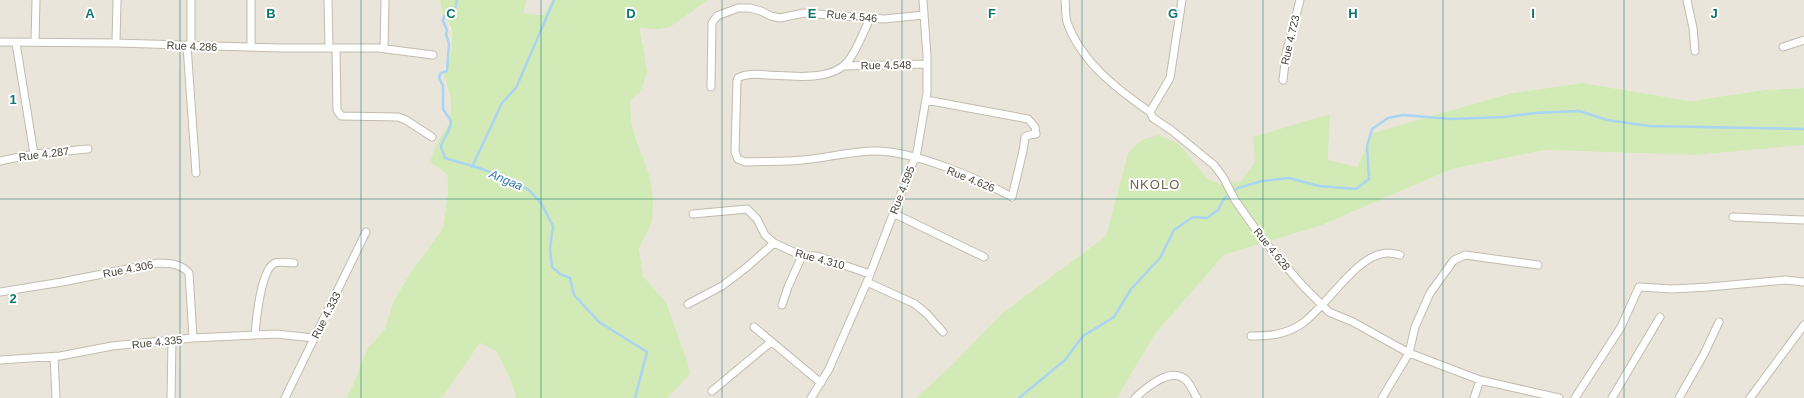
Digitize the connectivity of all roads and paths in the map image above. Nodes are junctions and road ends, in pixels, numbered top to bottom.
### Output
1 (36, 0) edge
2 (117, 0) edge
3 (191, 0) edge
4 (251, 0) edge
5 (328, 0) edge
6 (385, 0) edge
7 (923, 0) edge
8 (1066, 0) edge
9 (1182, 0) edge
10 (1300, 0) edge
11 (1687, 0) edge
12 (924, 15) junction
13 (870, 19) junction
14 (1804, 40) edge
15 (0, 42) edge
16 (35, 42) junction
17 (16, 43) junction
18 (116, 43) junction
19 (189, 46) junction
20 (1783, 47) dead end
21 (251, 48) junction
22 (333, 48) junction
23 (384, 48) junction
24 (1695, 51) dead end
25 (433, 55) dead end
26 (927, 64) junction
27 (844, 66) junction
28 (1282, 80) dead end
29 (711, 87) dead end
30 (926, 100) junction
31 (1150, 112) junction
32 (432, 137) dead end
33 (88, 149) dead end
34 (34, 154) junction
35 (915, 157) junction
36 (738, 158) joint
37 (0, 161) edge
38 (196, 173) dead end
39 (894, 213) junction
40 (693, 214) dead end
41 (1733, 217) dead end
42 (1804, 220) edge
43 (366, 232) dead end
44 (774, 243) junction
45 (1400, 255) dead end
46 (802, 256) junction
47 (984, 257) dead end
48 (294, 263) dead end
49 (1538, 265) dead end
50 (870, 274) junction
51 (867, 282) junction
52 (1804, 282) edge
53 (0, 292) edge
54 (688, 304) dead end
55 (782, 305) dead end
56 (1323, 306) junction
57 (1660, 317) dead end
58 (1719, 322) dead end
59 (1804, 325) edge
60 (754, 327) dead end
61 (943, 332) dead end
62 (255, 335) junction
63 (1251, 336) dead end
64 (194, 338) junction
65 (314, 338) junction
66 (172, 340) junction
67 (770, 342) junction
68 (1409, 353) junction
69 (54, 357) junction
70 (0, 360) edge
71 (1480, 380) junction
72 (821, 383) junction
73 (712, 391) dead end
74 (56, 398) edge
75 (171, 398) edge
76 (285, 398) edge
77 (811, 398) edge
78 (1135, 398) edge
79 (1198, 398) edge
80 (1382, 398) edge
81 (1474, 398) edge
82 (1559, 398) edge
83 (1575, 398) edge
84 (1612, 398) edge
85 (1679, 398) edge
86 (1750, 398) edge

1 - 16 street
2 - 18 street
3 - 19 street
4 - 21 street
5 - 22 street
6 - 23 street
7 - 12 street, Rue 4.595
8 - 31 street, Rue 4.628
9 - 31 street
10 - 28 street, Rue 4.723
11 - 24 street
12 - 13 street, Rue 4.546
12 - 26 street, Rue 4.595
13 - 27 street
13 - 29 street, Rue 4.546
14 - 20 street
15 - 17 street, Rue 4.286
16 - 17 street, Rue 4.286
16 - 18 street, Rue 4.286
17 - 34 street
18 - 19 street, Rue 4.286
19 - 21 street, Rue 4.286
19 - 38 street
21 - 22 street, Rue 4.286
22 - 23 street, Rue 4.286
22 - 32 street
23 - 25 street, Rue 4.286
26 - 27 street, Rue 4.548
26 - 30 street, Rue 4.595
27 - 36 street, Rue 4.548
30 - 35 street, Rue 4.595
30 - 35 street, Rue 4.626
31 - 56 street, Rue 4.628
33 - 34 street, Rue 4.287
34 - 37 street, Rue 4.287
35 - 36 street, Rue 4.626
35 - 39 street, Rue 4.595
39 - 47 street
39 - 50 street, Rue 4.595
40 - 44 street, Rue 4.310
41 - 42 street
43 - 65 street, Rue 4.333
44 - 46 street, Rue 4.310
44 - 54 street
45 - 56 street
46 - 50 street, Rue 4.310
46 - 55 street
48 - 62 street
49 - 68 street
50 - 51 street, Rue 4.595
51 - 61 street
51 - 72 street, Rue 4.595
52 - 83 street
53 - 64 street, Rue 4.306
56 - 63 street
56 - 68 street, Rue 4.628
57 - 84 street
58 - 85 street
59 - 86 street
60 - 67 street
62 - 64 street, Rue 4.335
62 - 65 street, Rue 4.335
64 - 66 street, Rue 4.335
65 - 76 street, Rue 4.333
66 - 69 street, Rue 4.335
66 - 75 street
67 - 72 street
67 - 73 street
68 - 71 street, Rue 4.628
68 - 80 street
69 - 70 street, Rue 4.335
69 - 74 street
71 - 81 street
71 - 82 street, Rue 4.628
72 - 77 street, Rue 4.595
78 - 79 street

